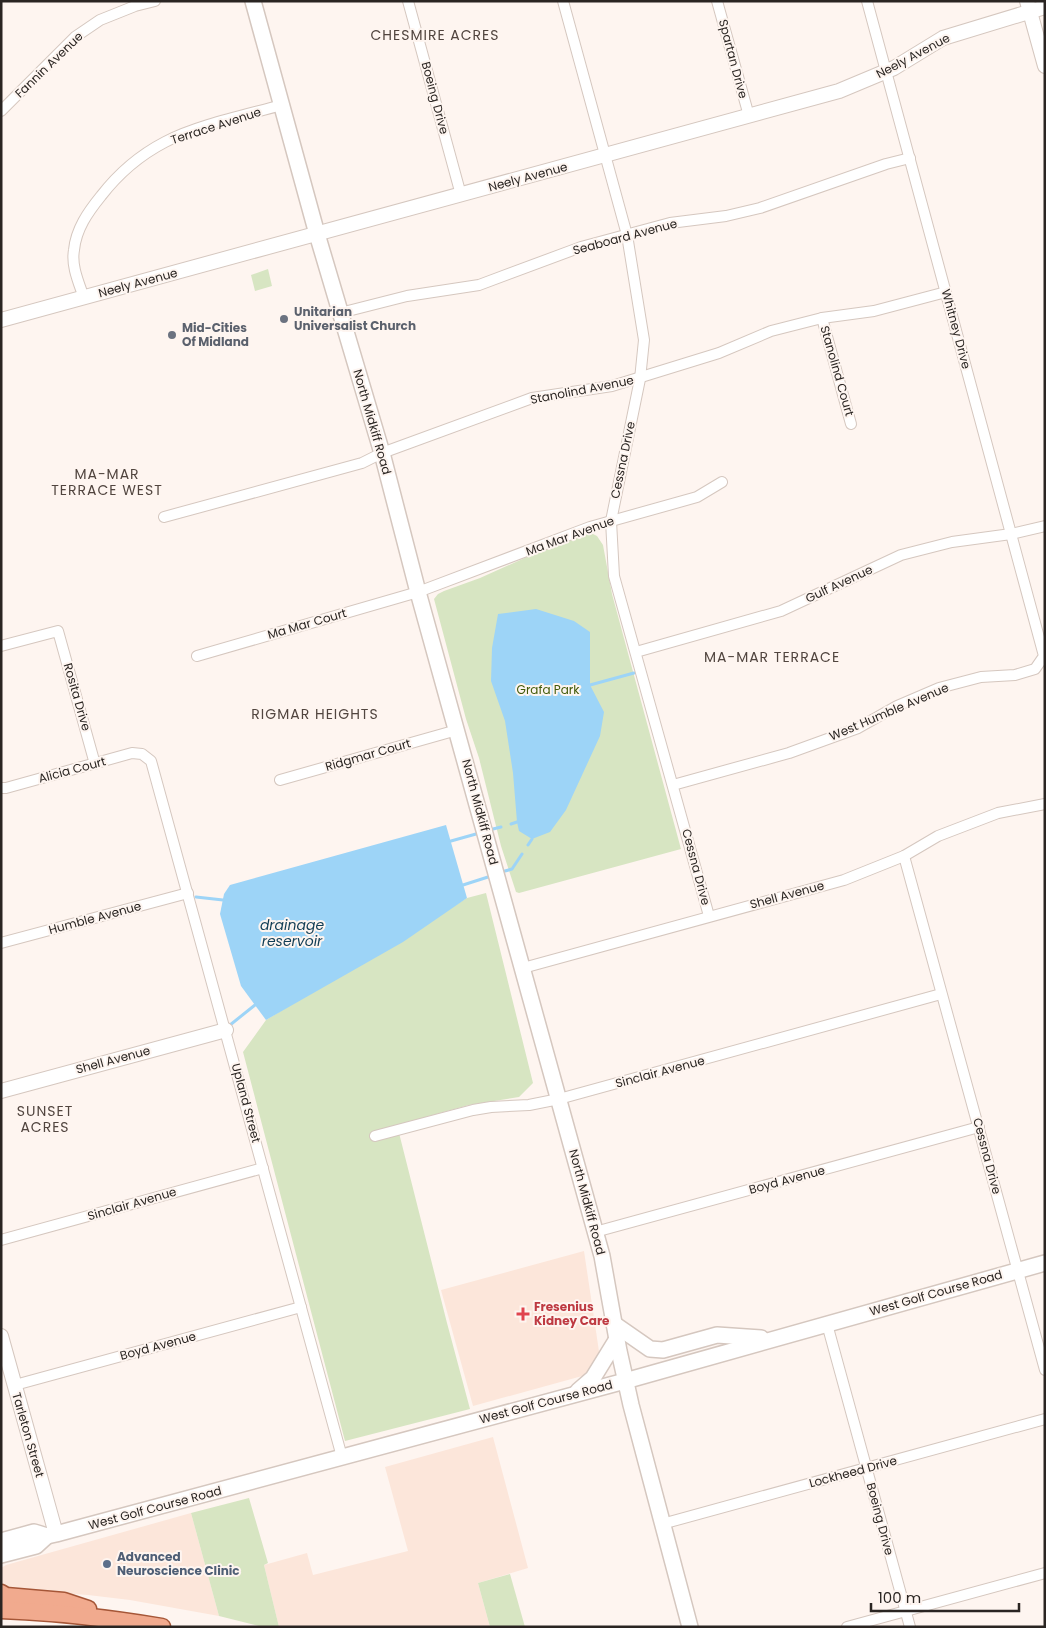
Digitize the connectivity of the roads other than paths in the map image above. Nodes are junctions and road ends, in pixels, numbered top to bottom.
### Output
1 (155, 1) edge
2 (253, 1) edge
3 (408, 1) edge
4 (563, 1) edge
5 (717, 1) edge
6 (867, 1) edge
7 (1028, 6) edge
8 (1045, 7) edge
9 (1045, 66) edge
10 (886, 70) junction
11 (282, 105) junction
12 (1, 111) edge
13 (748, 116) junction
14 (605, 156) junction
15 (910, 158) junction
16 (461, 195) junction
17 (317, 234) junction
18 (627, 235) junction
19 (946, 292) junction
20 (84, 298) junction
21 (340, 313) junction
22 (822, 318) junction
23 (1, 320) edge
24 (640, 379) junction
25 (851, 424) dead end
26 (382, 453) junction
27 (722, 482) dead end
28 (164, 518) dead end
29 (611, 521) junction
30 (1045, 526) edge
31 (1011, 534) junction
32 (418, 592) junction
33 (1, 646) edge
34 (636, 652) junction
35 (197, 656) dead end
36 (1044, 656) edge
37 (457, 730) junction
38 (142, 754) joint
39 (95, 764) junction
40 (280, 780) dead end
41 (673, 785) junction
42 (1, 788) edge
43 (1045, 804) edge
44 (904, 856) junction
45 (188, 893) junction
46 (709, 916) junction
47 (1, 944) edge
48 (523, 968) junction
49 (942, 994) junction
50 (226, 1030) junction
51 (1, 1091) edge
52 (559, 1099) junction
53 (979, 1127) junction
54 (375, 1136) dead end
55 (263, 1168) junction
56 (595, 1232) junction
57 (1, 1240) edge
58 (1045, 1263) edge
59 (1018, 1270) junction
60 (301, 1307) junction
61 (827, 1324) junction
62 (616, 1332) junction
63 (1, 1336) edge
64 (773, 1339) junction
65 (1045, 1370) edge
66 (625, 1381) junction
67 (14, 1385) junction
68 (573, 1395) junction
69 (1045, 1420) edge
70 (342, 1457) junction
71 (866, 1468) junction
72 (662, 1524) junction
73 (51, 1535) junction
74 (1, 1541) edge
75 (1, 1555) edge
76 (1045, 1573) edge
77 (1, 1593) edge
78 (1, 1610) edge
79 (906, 1611) junction
80 (60, 1620) edge
81 (118, 1620) junction
82 (162, 1627) edge
83 (690, 1627) edge
84 (847, 1627) edge
85 (910, 1627) edge

1 - 12 street, Fannin Avenue
2 - 11 main road, North Midkiff Road
3 - 16 street, Boeing Drive
4 - 14 street, Cessna Drive
5 - 13 street, Spartan Drive
6 - 10 street, Whitney Drive
7 - 8 street, Neely Avenue
7 - 9 street
7 - 10 street, Neely Avenue
10 - 13 street, Neely Avenue
10 - 15 street, Whitney Drive
11 - 17 main road, North Midkiff Road
11 - 20 street, Terrace Avenue
13 - 14 street, Neely Avenue
14 - 16 street, Neely Avenue
14 - 18 street, Cessna Drive
15 - 18 street, Seaboard Avenue
15 - 19 street, Whitney Drive
16 - 17 street, Neely Avenue
17 - 20 street, Neely Avenue
17 - 21 main road, North Midkiff Road
18 - 21 street, Seaboard Avenue
18 - 24 street, Cessna Drive
19 - 22 street, Stanolind Avenue
19 - 31 street, Whitney Drive
20 - 23 street, Neely Avenue
21 - 26 main road, North Midkiff Road
22 - 24 street, Stanolind Avenue
22 - 25 street, Stanolind Court
24 - 26 street, Stanolind Avenue
24 - 29 street, Cessna Drive
26 - 28 street, Stanolind Avenue
26 - 32 main road, North Midkiff Road
27 - 29 street, Ma Mar Avenue
29 - 32 street, Ma Mar Avenue
29 - 34 street, Cessna Drive
30 - 31 street, Gulf Avenue
31 - 34 street, Gulf Avenue
31 - 36 street, Whitney Drive
32 - 35 street, Ma Mar Court
32 - 37 main road, North Midkiff Road
33 - 39 street, Rosita Drive
34 - 41 street, Cessna Drive
36 - 41 street, West Humble Avenue
37 - 40 street, Ridgmar Court
37 - 48 main road, North Midkiff Road
38 - 39 street, Alicia Court
38 - 45 street, Upland Street
39 - 42 street, Alicia Court
41 - 46 street, Cessna Drive
43 - 44 street, Shell Avenue
44 - 46 street, Shell Avenue
44 - 49 street, Cessna Drive
45 - 47 street, Humble Avenue
45 - 50 street, Upland Street
46 - 48 street, Shell Avenue
48 - 52 main road, North Midkiff Road
49 - 52 street, Sinclair Avenue
49 - 53 street, Cessna Drive
50 - 51 street, Shell Avenue
50 - 55 street, Upland Street
52 - 54 street, Sinclair Avenue
52 - 56 main road, North Midkiff Road
53 - 56 street, Boyd Avenue
53 - 59 street, Cessna Drive
55 - 57 street, Sinclair Avenue
55 - 60 street, Upland Street
56 - 62 main road, North Midkiff Road
58 - 59 main road, West Golf Course Road
59 - 61 main road, West Golf Course Road
59 - 65 street, Cessna Drive
60 - 67 street, Boyd Avenue
60 - 70 street, Upland Street
61 - 64 main road, West Golf Course Road
61 - 71 street, Boeing Drive
62 - 64 main road
62 - 66 main road, North Midkiff Road
62 - 68 main road
63 - 67 street, Tarleton Street
64 - 66 main road, West Golf Course Road
66 - 68 main road, West Golf Course Road
66 - 72 main road, North Midkiff Road
67 - 73 street, Tarleton Street
68 - 70 main road, West Golf Course Road
69 - 71 street, Lockheed Drive
70 - 73 main road, West Golf Course Road
71 - 72 street, Lockheed Drive
71 - 79 street, Boeing Drive
72 - 83 main road, North Midkiff Road
73 - 74 main road, West Golf Course Road
73 - 75 main road, West Golf Course Road
76 - 79 street
77 - 81 main road
78 - 80 main road
79 - 84 street
79 - 85 street, Boeing Drive
80 - 81 main road
81 - 82 main road

